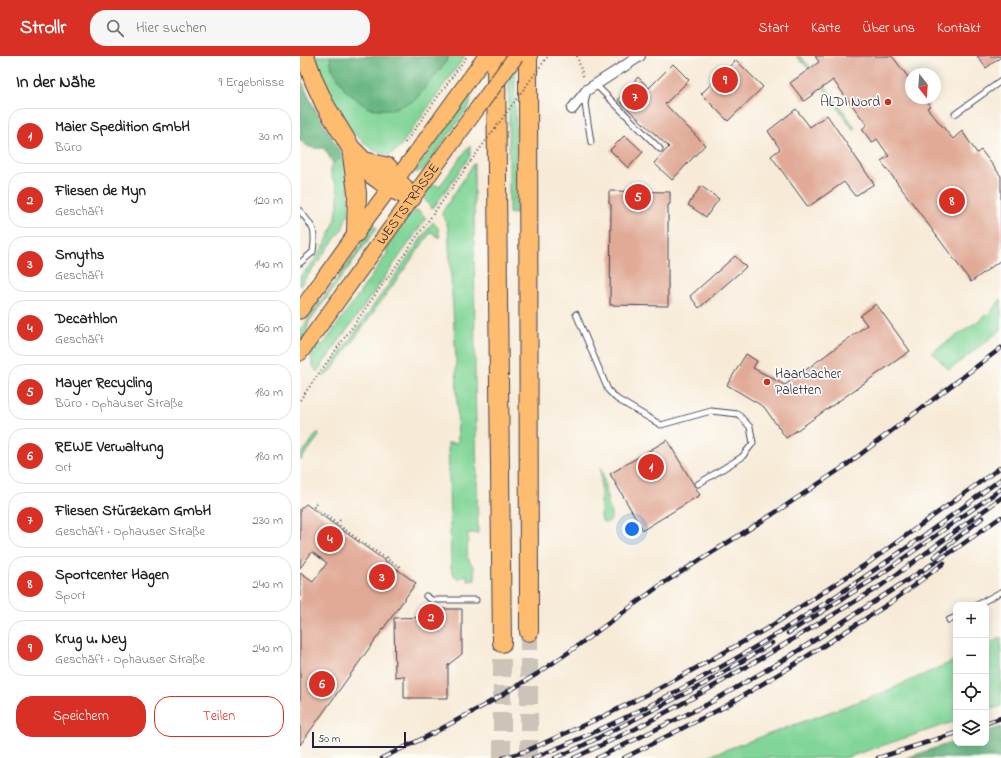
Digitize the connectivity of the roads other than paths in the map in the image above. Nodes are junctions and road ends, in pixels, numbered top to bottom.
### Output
1 (305, 56) edge
2 (486, 56) edge
3 (496, 56) edge
4 (516, 56) edge
5 (528, 56) edge
6 (640, 56) edge
7 (1001, 81) edge
8 (591, 87) junction
9 (572, 109) dead end
10 (955, 114) dead end
11 (591, 142) dead end
12 (351, 148) junction
13 (660, 149) dead end
14 (393, 183) junction
15 (412, 198) junction
16 (300, 211) edge
17 (356, 233) junction
18 (300, 263) edge
19 (300, 311) edge
20 (576, 314) dead end
21 (300, 353) edge
22 (698, 484) dead end
23 (1001, 592) edge
24 (426, 596) dead end
25 (476, 600) dead end
26 (983, 602) edge
27 (953, 618) edge
28 (949, 620) dead end
29 (529, 632) tunnel mouth
30 (502, 643) tunnel mouth

1 - 12 highway
2 - 14 main road, WESTSTRASSE
3 - 30 highway
4 - 15 main road, WESTSTRASSE, bridge
5 - 29 highway
6 - 8 street
7 - 10 lane
8 - 9 street
8 - 11 lane
8 - 13 lane
12 - 14 highway
12 - 17 highway
14 - 15 highway
14 - 17 main road, WESTSTRASSE
15 - 21 main road, WESTSTRASSE
16 - 18 lane
17 - 19 main road, WESTSTRASSE
20 - 22 lane
23 - 26 lane
24 - 25 lane
27 - 28 lane

